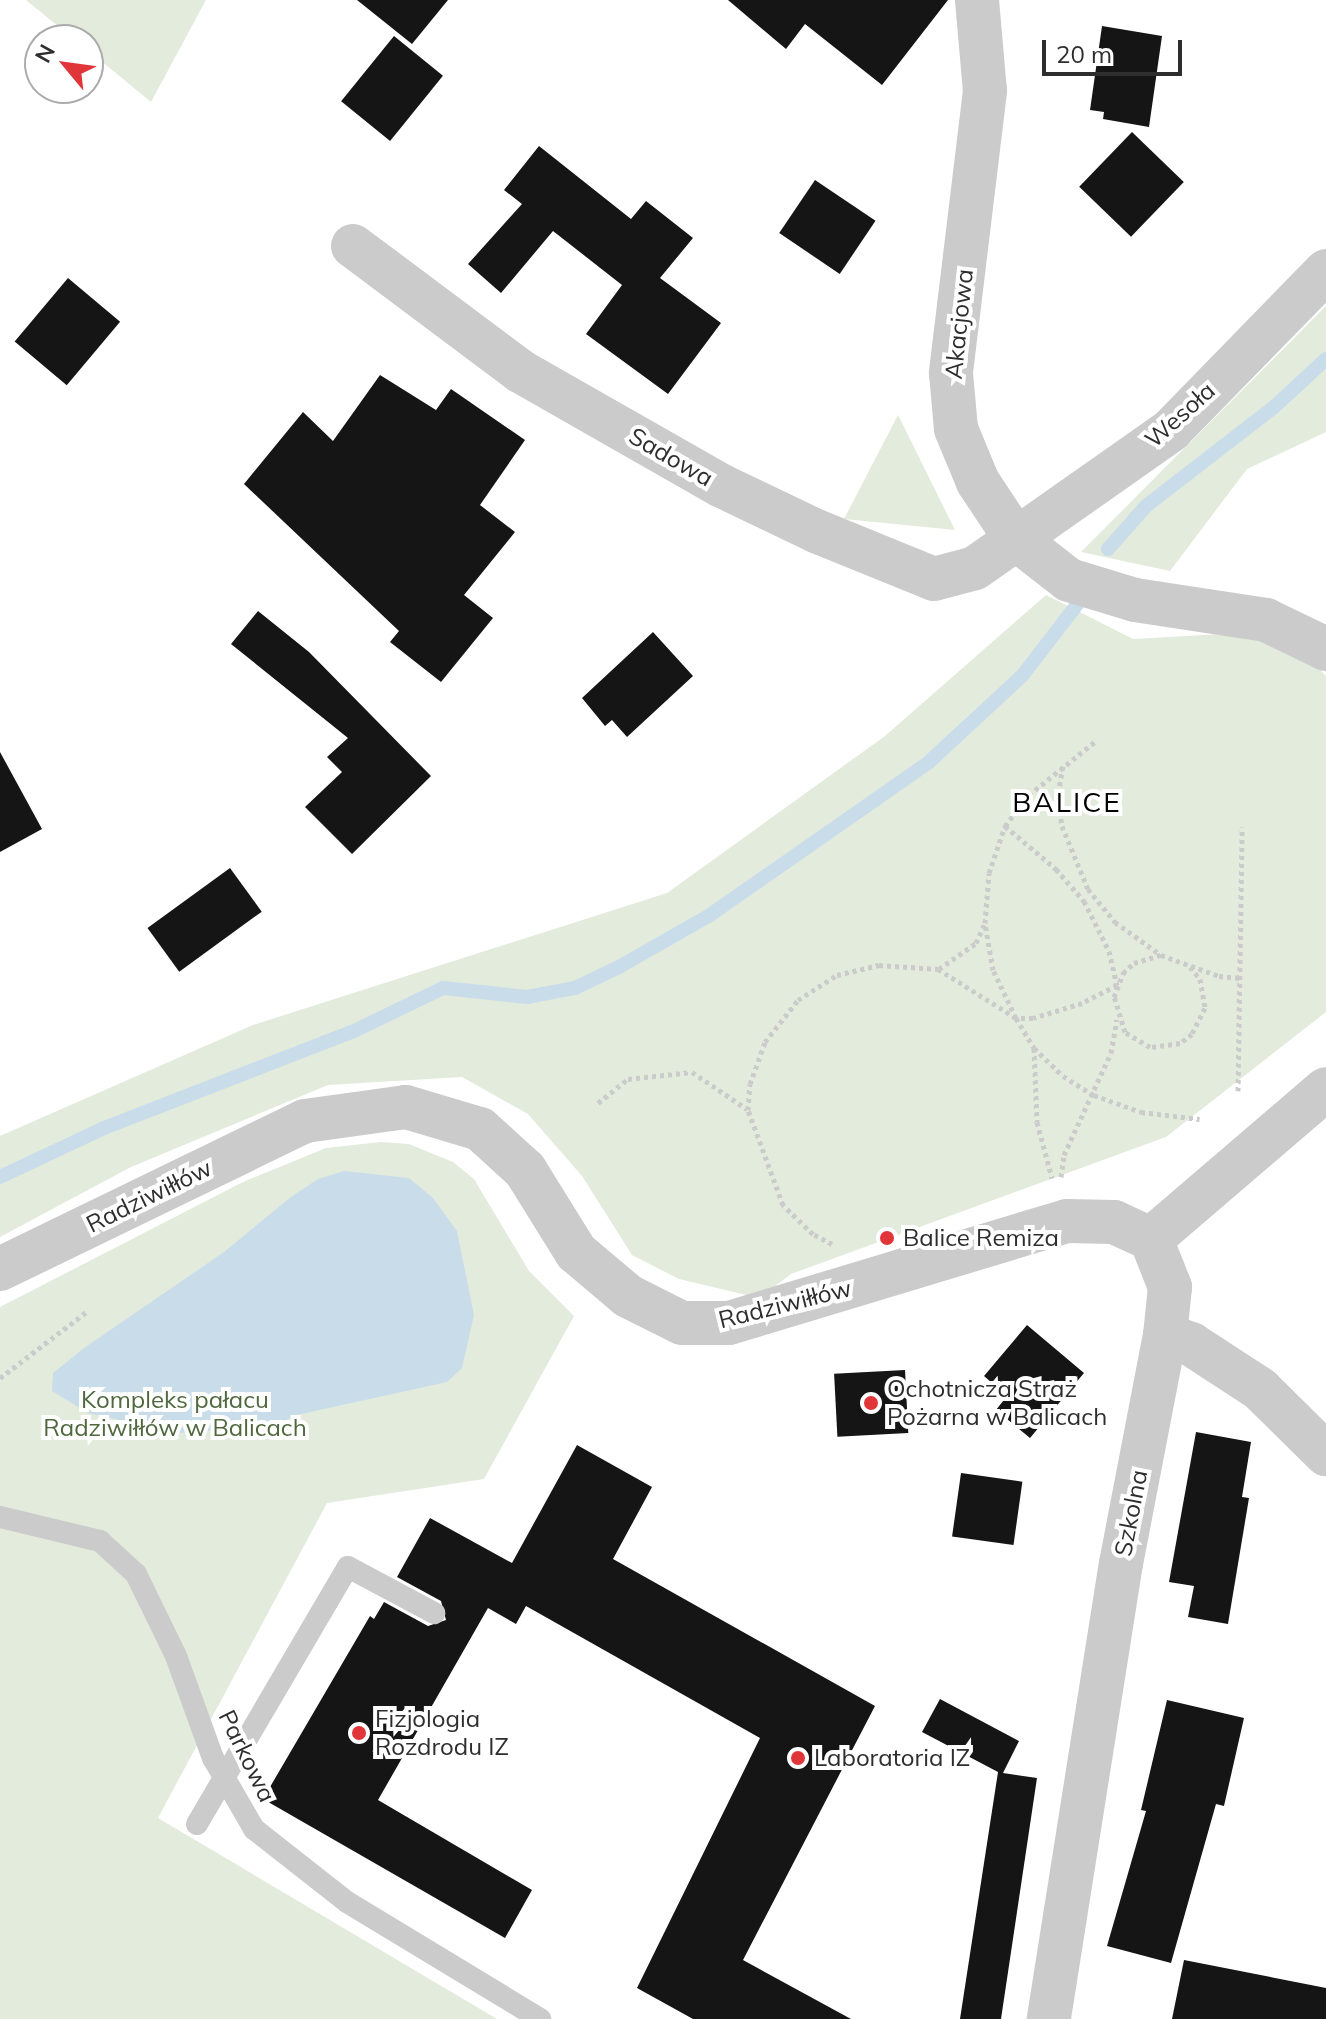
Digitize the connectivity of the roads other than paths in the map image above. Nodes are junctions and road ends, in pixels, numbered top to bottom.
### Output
1 (977, 0) edge
2 (353, 246) dead end
3 (1326, 271) edge
4 (1015, 538) junction
5 (1326, 649) edge
6 (1326, 1089) edge
7 (1151, 1239) junction
8 (0, 1269) edge
9 (1165, 1335) junction
10 (1326, 1454) edge
11 (0, 1517) edge
12 (434, 1613) dead end
13 (225, 1777) junction
14 (197, 1824) dead end
15 (540, 2019) edge
16 (1049, 2019) edge

1 - 4 street, Akacjowa
2 - 4 street, Sadowa
3 - 4 street, Wesoła
4 - 5 street, Akacjowa
6 - 7 street
7 - 8 street, Radziwiłłów
7 - 9 street, Szkolna
9 - 10 street
9 - 16 street, Szkolna
11 - 13 lane, Parkowa
12 - 13 lane
13 - 14 lane
13 - 15 lane, Parkowa

